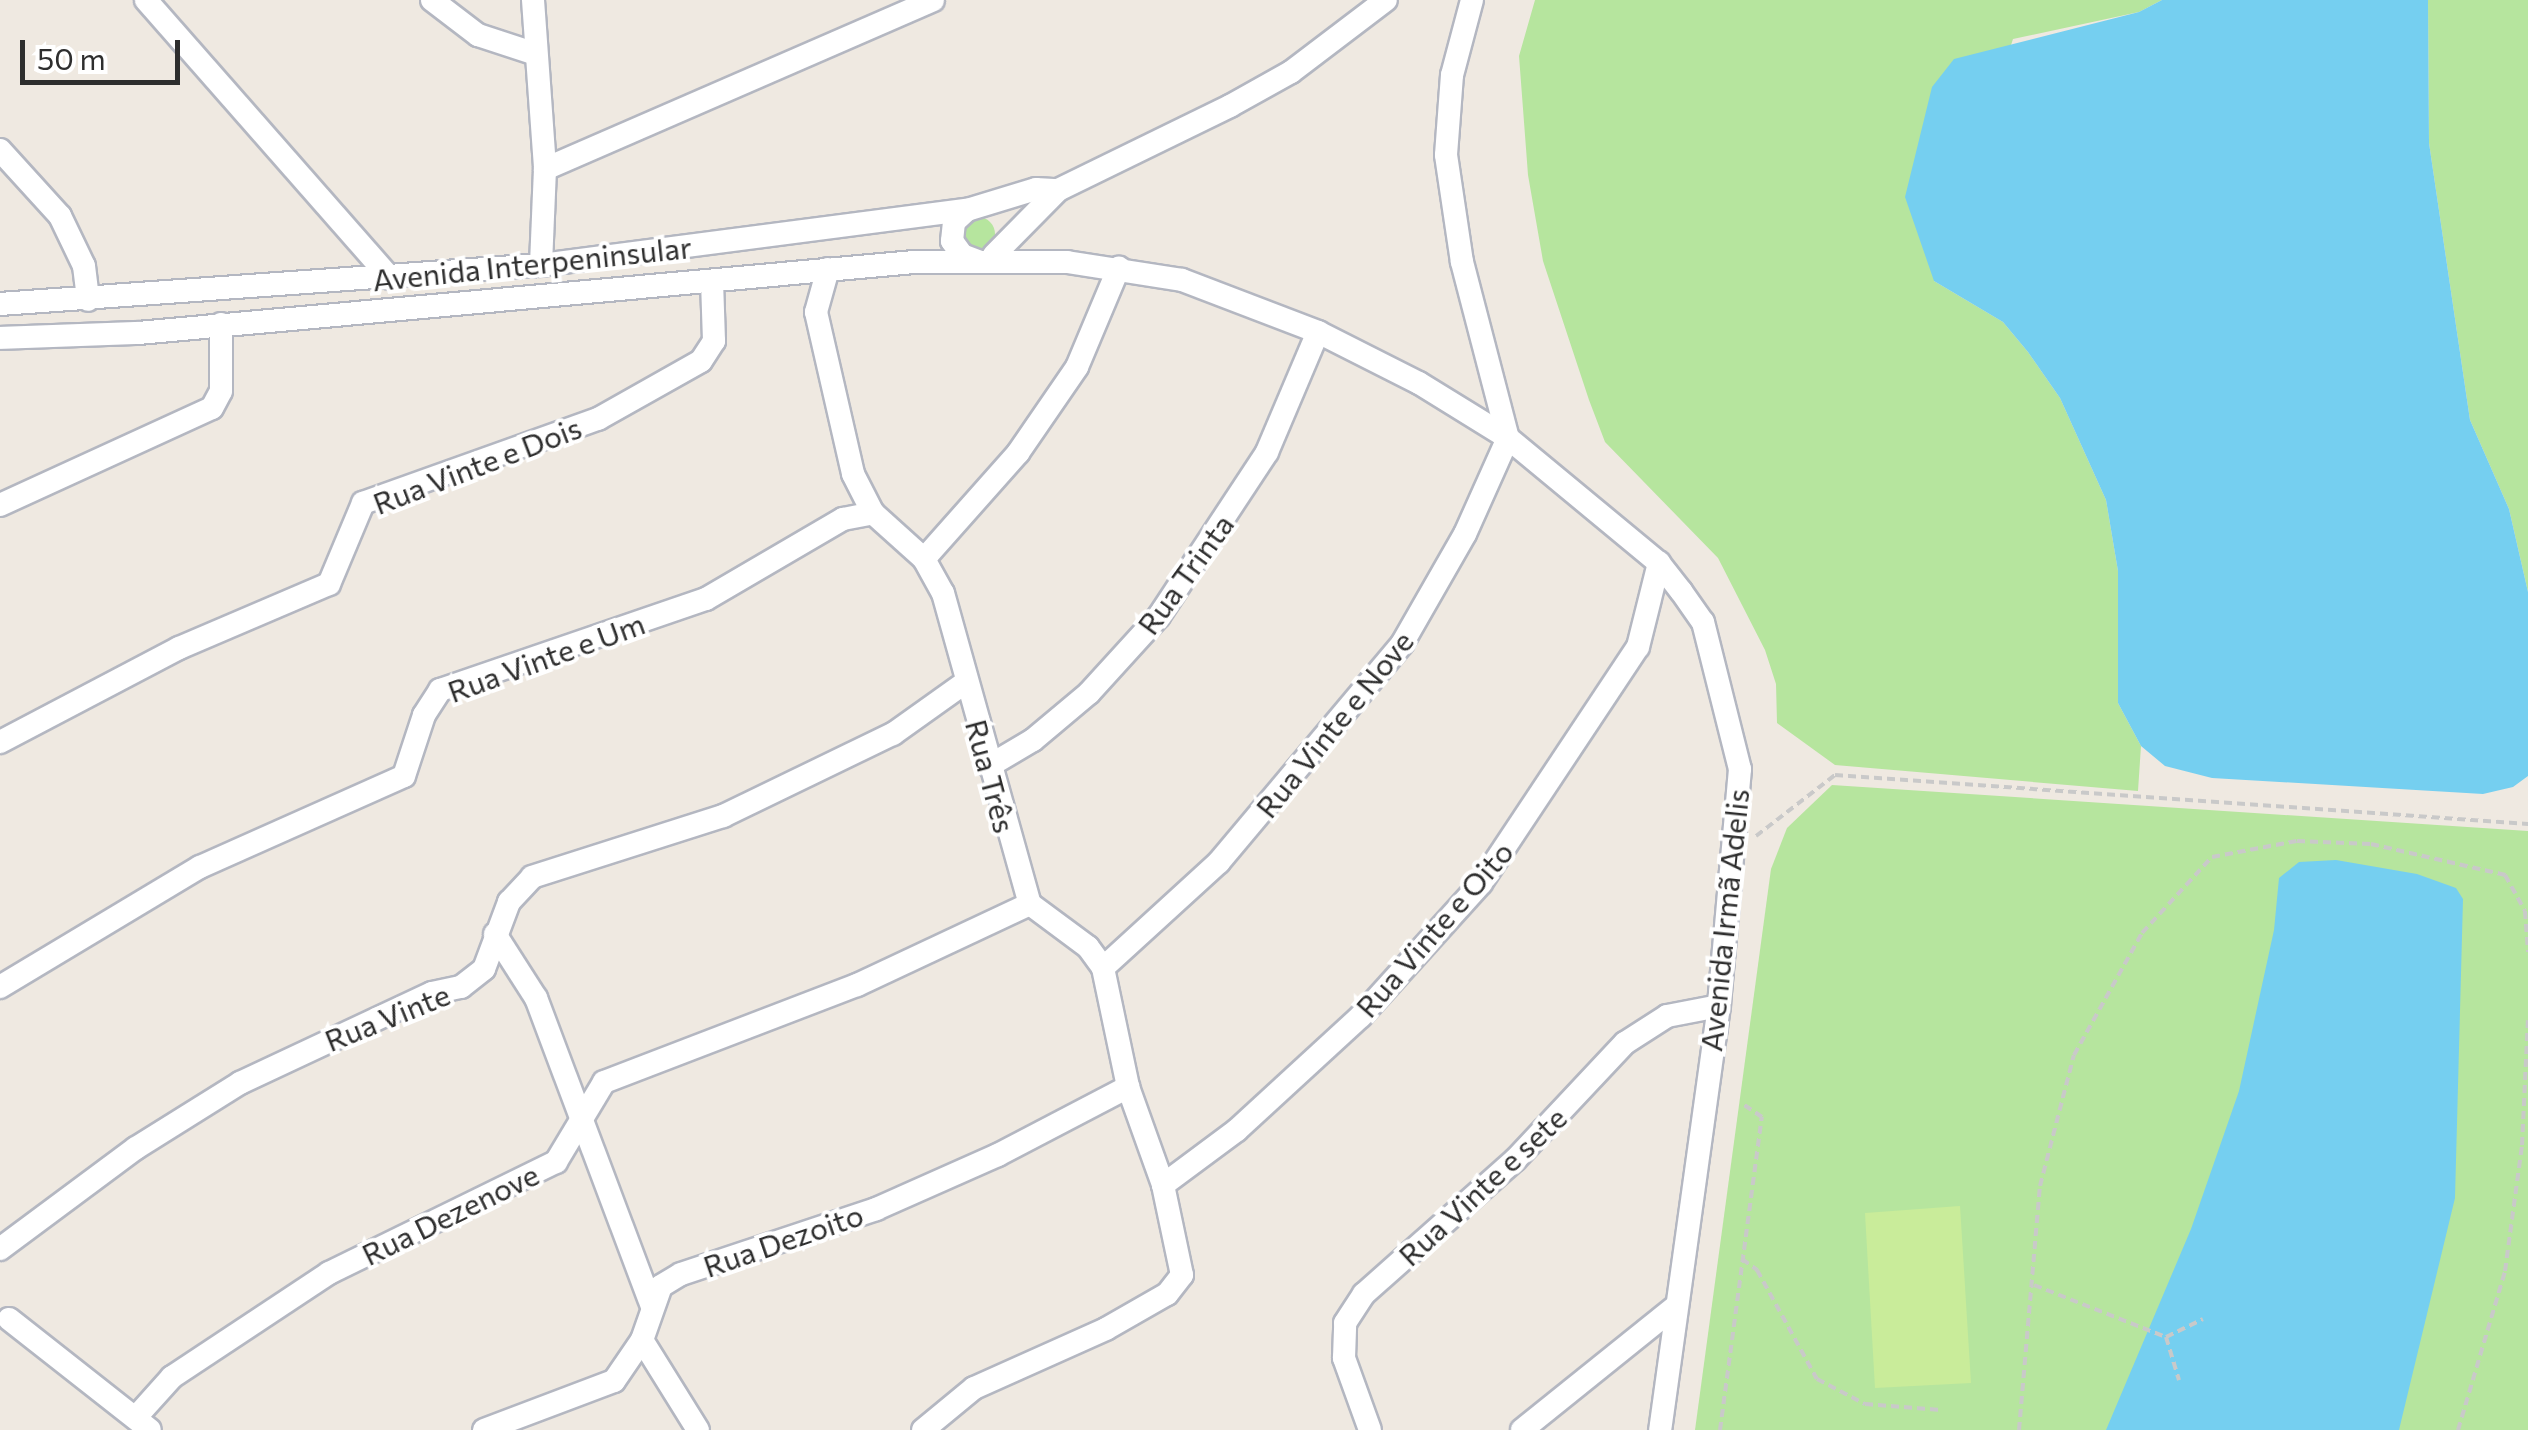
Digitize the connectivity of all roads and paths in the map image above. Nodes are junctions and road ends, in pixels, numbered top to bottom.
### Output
1 (146, 0) edge
2 (432, 0) edge
3 (533, 0) edge
4 (934, 0) edge
5 (1386, 0) edge
6 (1472, 0) edge
7 (536, 54) junction
8 (0, 150) edge
9 (545, 169) junction
10 (1058, 190) junction
11 (971, 209) junction
12 (986, 258) junction
13 (541, 265) junction
14 (1119, 267) junction
15 (828, 270) junction
16 (390, 278) junction
17 (712, 281) junction
18 (88, 300) junction
19 (0, 304) edge
20 (220, 324) junction
21 (1318, 332) junction
22 (0, 338) edge
23 (1508, 438) junction
24 (0, 505) edge
25 (873, 513) junction
26 (924, 558) junction
27 (1659, 564) junction
28 (966, 682) junction
29 (0, 742) edge
30 (988, 766) junction
31 (2528, 824) edge
32 (1736, 851) junction
33 (1030, 904) junction
34 (495, 934) junction
35 (2528, 952) edge
36 (1103, 968) junction
37 (0, 987) edge
38 (1720, 1006) junction
39 (2528, 1020) edge
40 (1128, 1086) junction
41 (1741, 1102) dead end
42 (582, 1122) junction
43 (1163, 1186) junction
44 (0, 1250) edge
45 (1742, 1259) junction
46 (2034, 1285) junction
47 (1676, 1306) junction
48 (652, 1307) junction
49 (3, 1318) edge
50 (2203, 1319) dead end
51 (2166, 1337) junction
52 (642, 1340) junction
53 (2179, 1380) dead end
54 (1941, 1410) dead end
55 (144, 1423) edge
56 (484, 1430) edge
57 (698, 1430) edge
58 (922, 1430) edge
59 (1370, 1430) edge
60 (1522, 1430) edge
61 (1660, 1430) edge
62 (1720, 1430) edge
63 (2018, 1430) edge
64 (2458, 1430) edge

1 - 16 street
2 - 7 street
3 - 7 street
4 - 9 street
5 - 10 street, Avenida Interpeninsular
6 - 23 street
7 - 9 street
8 - 18 street
9 - 13 street
10 - 11 street, Avenida Interpeninsular
10 - 12 street, Avenida Interpeninsular
11 - 12 street
11 - 12 street
11 - 13 street, Avenida Interpeninsular
12 - 14 street, Avenida Irmã Adelis
12 - 15 street, Avenida Interpeninsular
13 - 16 street, Avenida Interpeninsular
14 - 21 street, Avenida Irmã Adelis
14 - 26 street
15 - 17 street, Avenida Interpeninsular
15 - 25 street, Rua Três
16 - 18 street, Avenida Interpeninsular
17 - 20 street, Avenida Interpeninsular
17 - 29 street, Rua Vinte e Dois
18 - 19 street, Avenida Interpeninsular
20 - 22 street, Avenida Interpeninsular
20 - 24 street
21 - 23 street, Avenida Irmã Adelis
21 - 30 street, Rua Trinta
23 - 27 street, Avenida Irmã Adelis
23 - 36 street, Rua Vinte e Nove
25 - 26 street, Rua Três
25 - 37 street, Rua Vinte e Um
26 - 28 street, Rua Três
27 - 32 street, Avenida Irmã Adelis
27 - 43 street, Rua Vinte e Oito
28 - 30 street, Rua Três
28 - 34 street, Rua Vinte
30 - 33 street, Rua Três
31 - 32 path
32 - 38 street, Avenida Irmã Adelis
33 - 36 street
33 - 42 street, Rua Dezenove
34 - 42 street
34 - 44 street, Rua Vinte
35 - 46 path
36 - 40 street
38 - 47 street, Avenida Irmã Adelis
38 - 59 street, Rua Vinte e sete
39 - 64 path
40 - 43 street
40 - 48 street, Rua Dezoito
41 - 45 path
42 - 48 street
42 - 55 street, Rua Dezenove
43 - 58 street
45 - 54 path
45 - 62 path
46 - 51 path
46 - 63 path
47 - 60 street
47 - 61 street, Avenida Irmã Adelis
48 - 52 street, Rua Dezoito
49 - 55 street
50 - 51 path
51 - 53 path
52 - 56 street, Rua Dezoito
52 - 57 street

